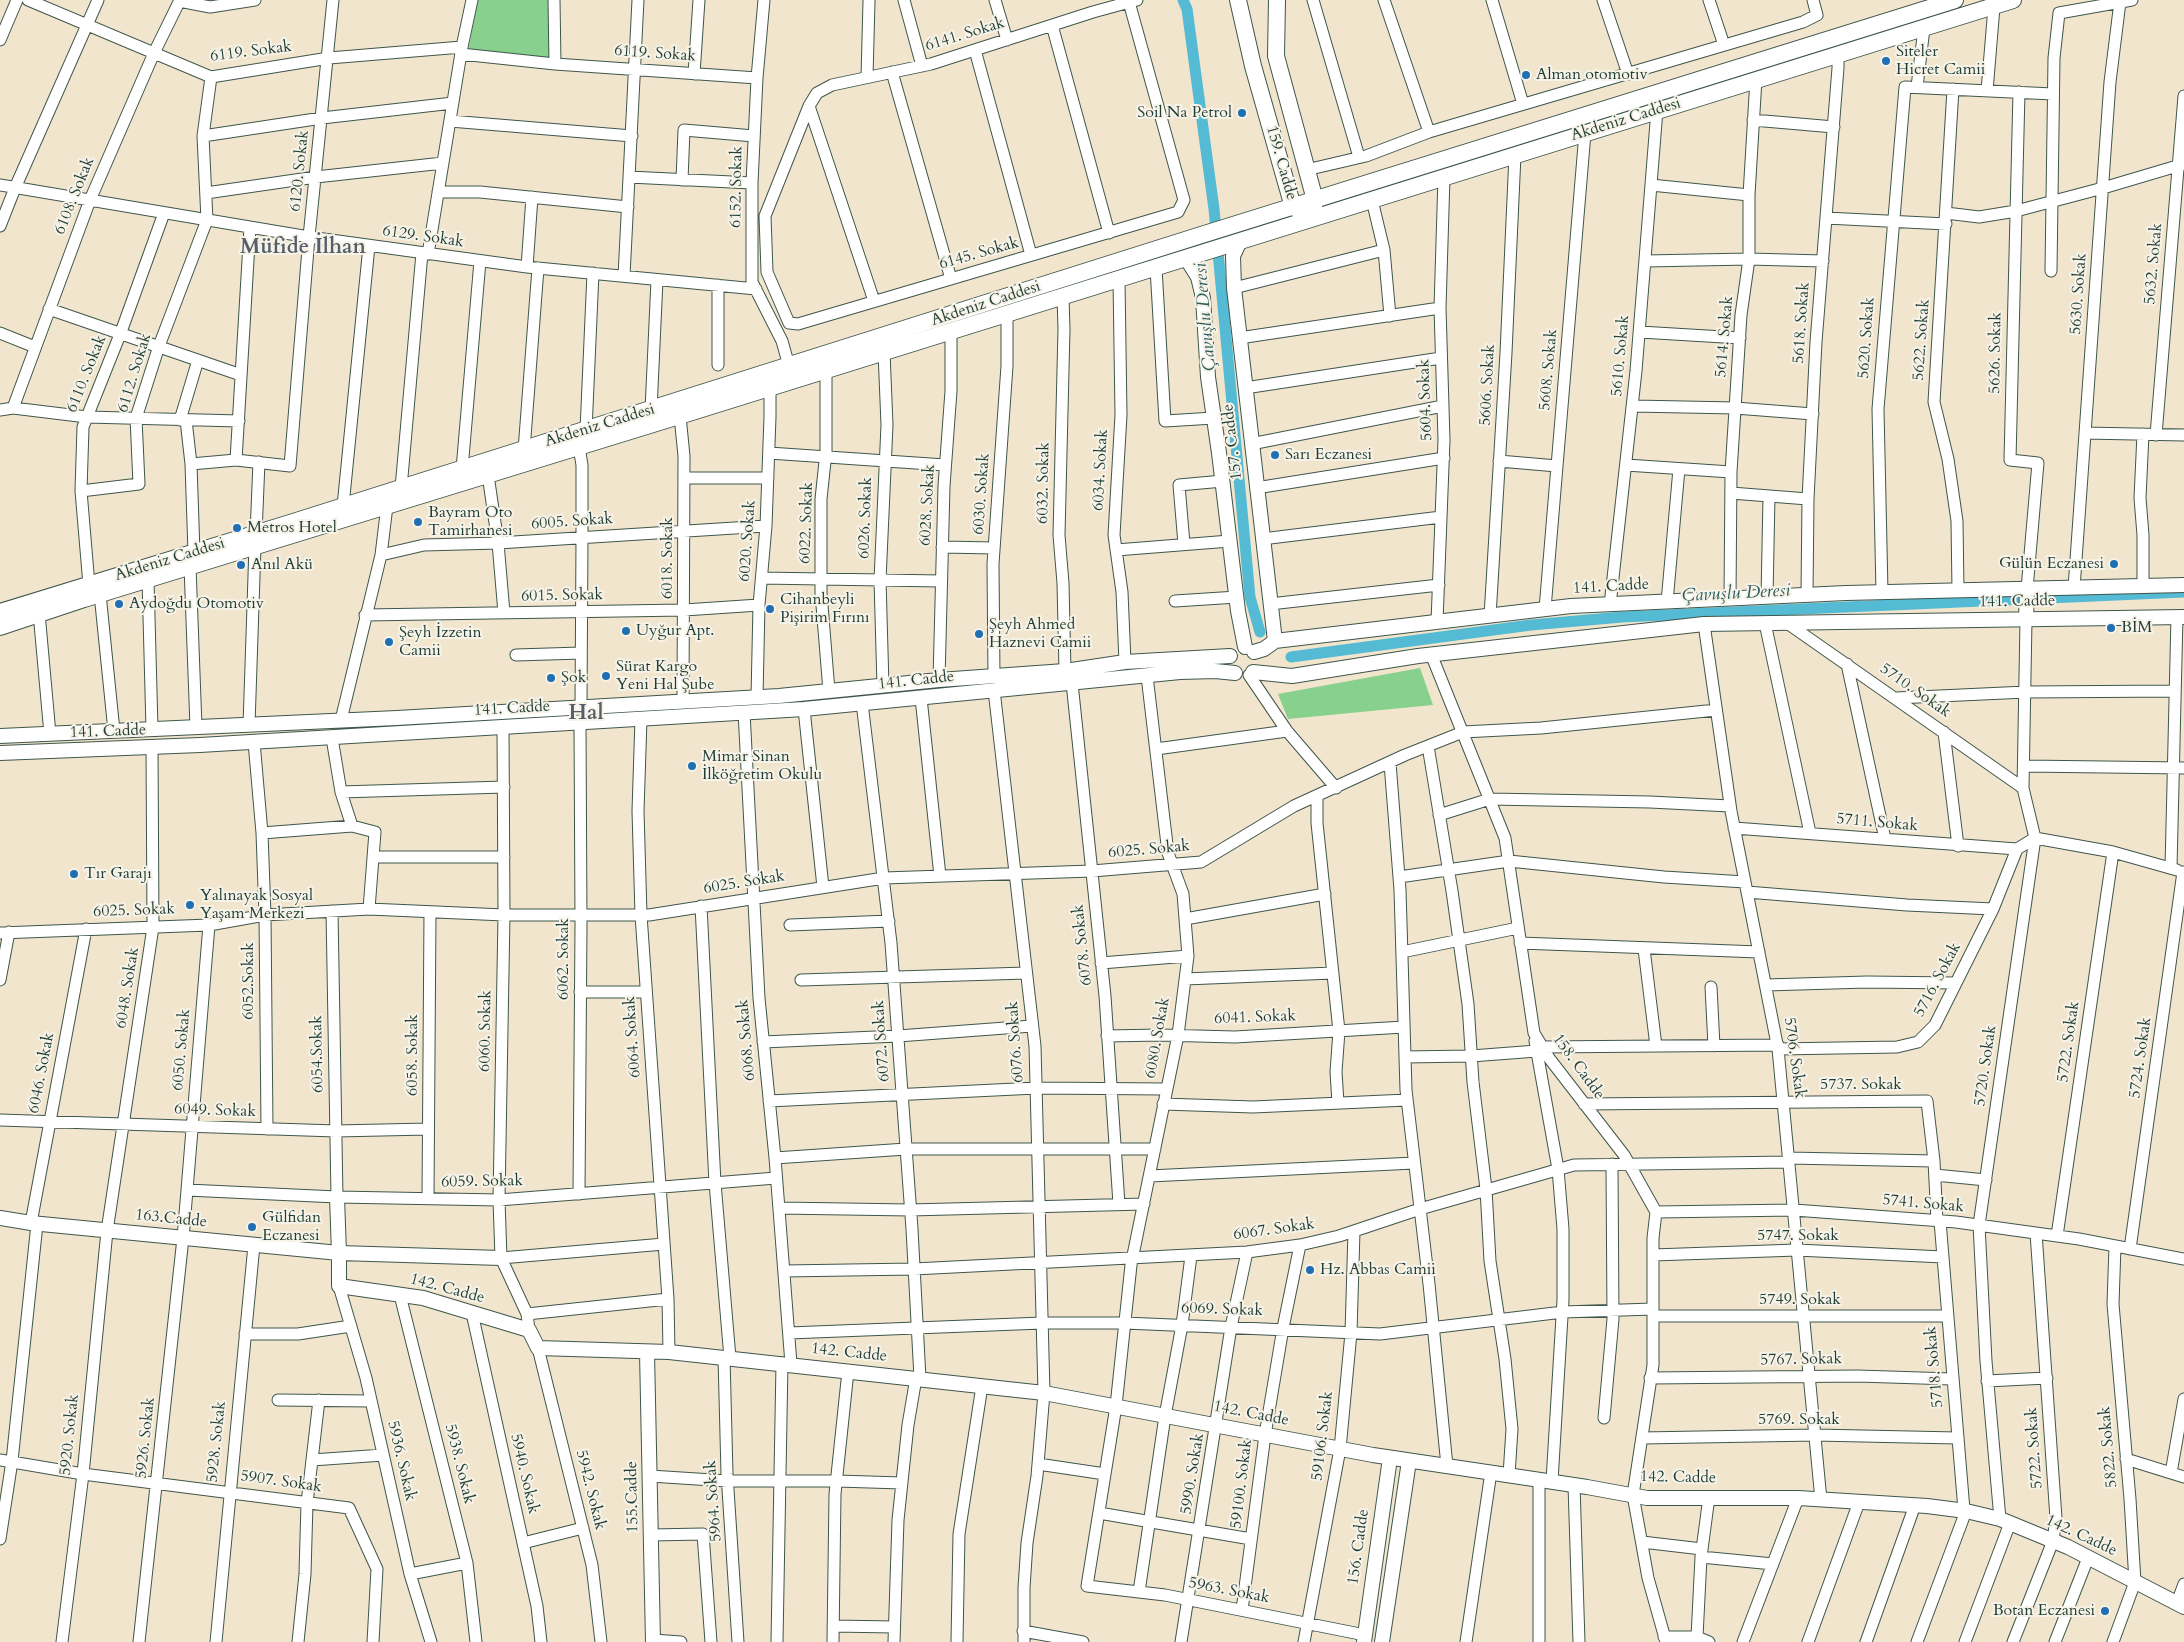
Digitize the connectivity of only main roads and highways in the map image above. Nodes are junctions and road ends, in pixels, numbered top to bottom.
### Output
1 (1238, 0) edge
2 (1277, 0) edge
3 (1955, 0) edge
4 (2013, 0) edge
5 (1315, 200) junction
6 (1293, 207) junction
7 (1312, 217) junction
8 (826, 363) junction
9 (256, 540) junction
10 (192, 559) junction
11 (95, 589) junction
12 (0, 612) edge
13 (0, 626) edge

1 - 6 main road, 159. Cadde
2 - 5 main road, 159. Cadde
3 - 5 main road, Akdeniz Caddesi
4 - 7 main road, Akdeniz Caddesi
5 - 6 main road, Akdeniz Caddesi
5 - 7 main road, 159. Cadde
6 - 7 main road, 159. Cadde
6 - 8 main road, Akdeniz Caddesi
7 - 8 main road, Akdeniz Caddesi
8 - 9 main road, Akdeniz Caddesi
8 - 9 main road, Akdeniz Caddesi
9 - 10 main road, Akdeniz Caddesi
10 - 11 main road, Akdeniz Caddesi
10 - 11 main road, Akdeniz Caddesi
11 - 12 main road, Akdeniz Caddesi
11 - 13 main road, Akdeniz Caddesi

